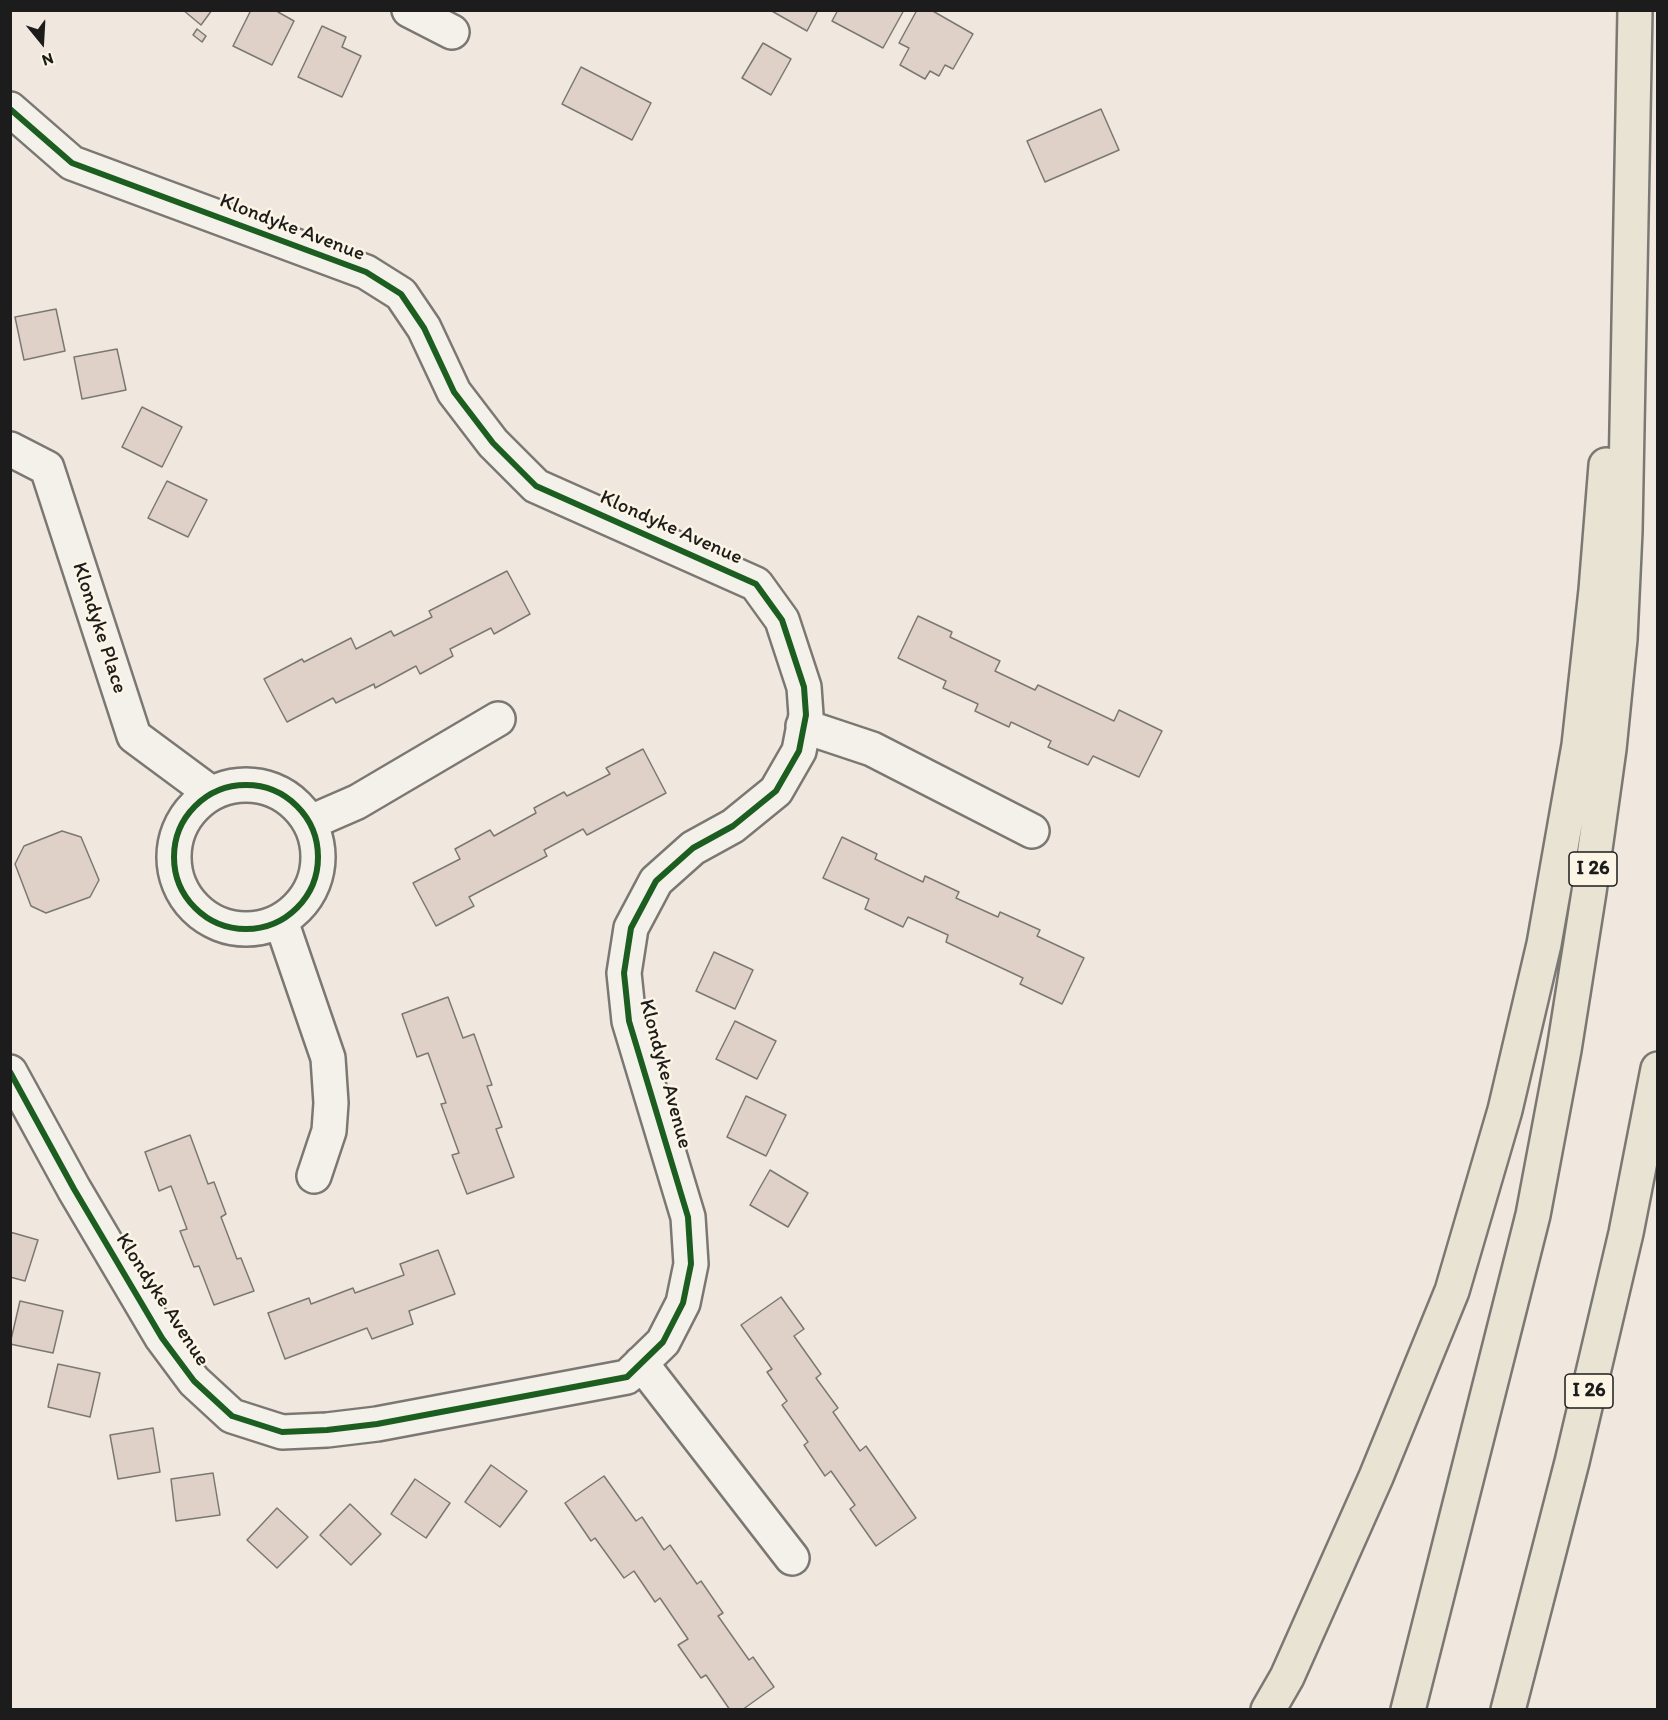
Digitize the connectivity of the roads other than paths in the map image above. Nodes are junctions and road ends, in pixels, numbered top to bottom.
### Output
1 (409, 10) edge
2 (1635, 10) edge
3 (452, 32) dead end
4 (10, 109) edge
5 (1629, 378) junction
6 (10, 449) edge
7 (498, 719) dead end
8 (804, 726) junction
9 (211, 793) junction
10 (311, 822) junction
11 (1032, 831) dead end
12 (280, 921) junction
13 (1658, 1069) edge
14 (10, 1072) edge
15 (314, 1176) dead end
16 (641, 1363) junction
17 (792, 1558) dead end
18 (1268, 1710) edge
19 (1408, 1710) edge
20 (1508, 1710) edge

1 - 3 street
2 - 5 highway, I 26
4 - 8 street, Klondyke Avenue
5 - 18 highway
5 - 19 highway, I 26
6 - 9 street, Klondyke Place
7 - 10 street
8 - 11 street
8 - 16 street, Klondyke Avenue
9 - 10 street
9 - 12 street
10 - 12 street
12 - 15 street
13 - 20 highway, I 26
14 - 16 street, Klondyke Avenue
16 - 17 street

